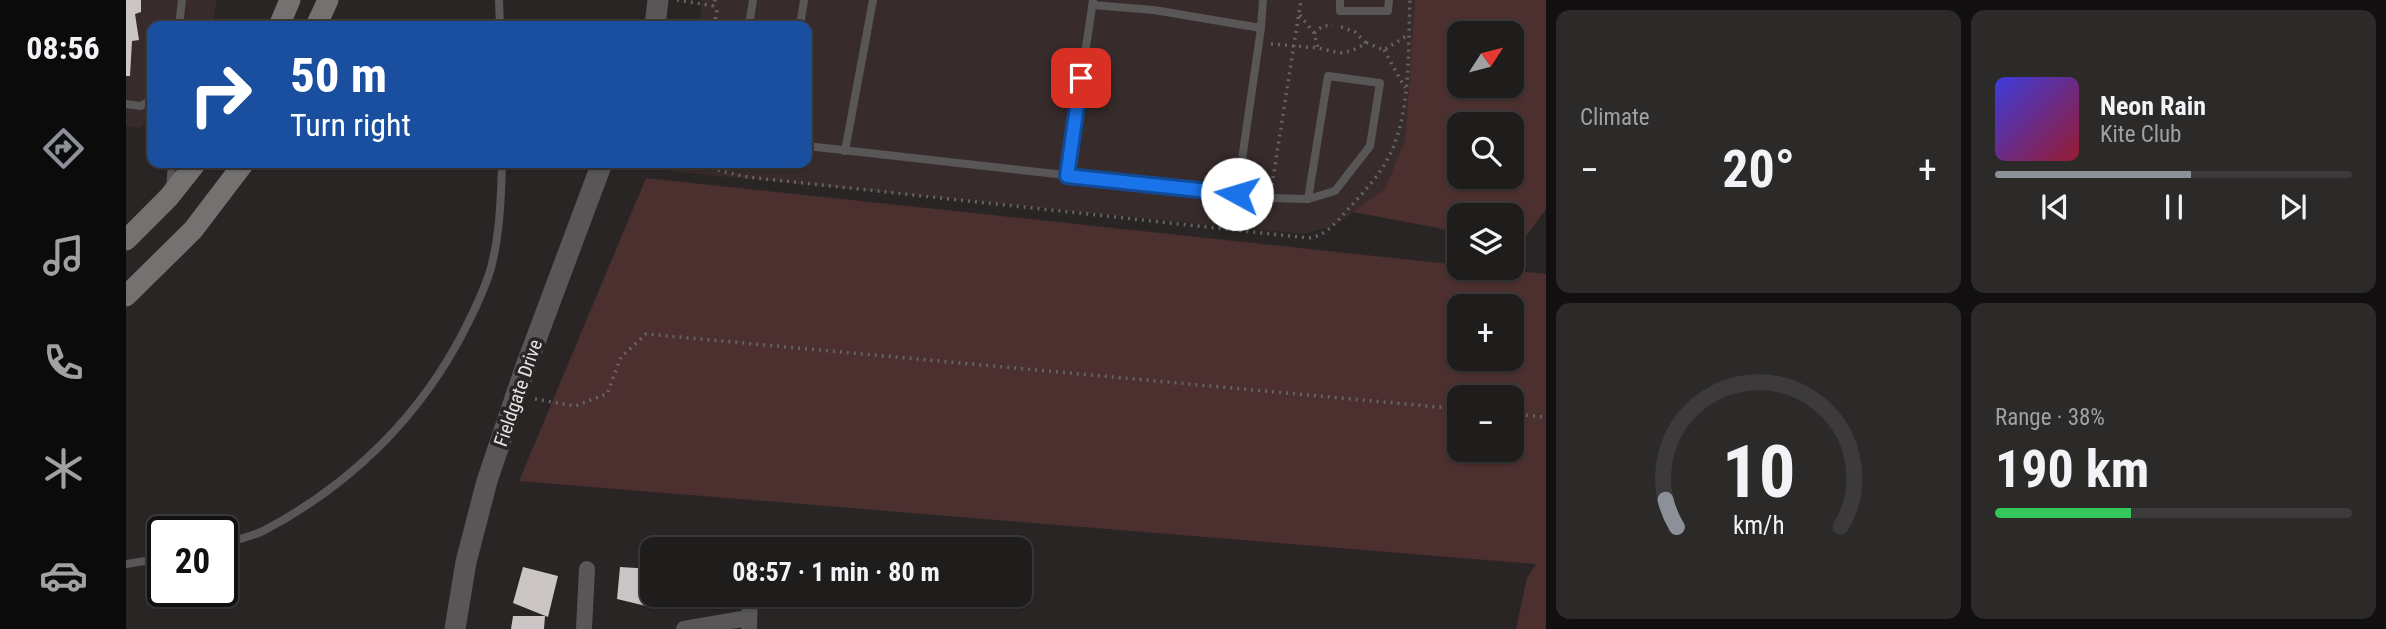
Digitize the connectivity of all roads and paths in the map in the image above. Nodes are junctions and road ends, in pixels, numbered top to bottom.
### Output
1 (182, 0) edge
2 (290, 0) edge
3 (328, 0) edge
4 (499, 0) edge
5 (659, 0) edge
6 (677, 0) edge
7 (715, 0) edge
8 (753, 0) edge
9 (804, 0) edge
10 (873, 0) edge
11 (1262, 0) edge
12 (1301, 0) edge
13 (1340, 0) edge
14 (1389, 0) edge
15 (1093, 2) edge
16 (714, 6) junction
17 (1300, 15) junction
18 (179, 21) edge
19 (281, 21) edge
20 (318, 21) edge
21 (500, 21) edge
22 (656, 21) edge
23 (715, 21) edge
24 (750, 21) edge
25 (801, 21) edge
26 (1261, 28) junction
27 (1314, 33) junction
28 (1408, 34) dead end
29 (1259, 42) junction
30 (1367, 43) junction
31 (1294, 48) junction
32 (1318, 48) junction
33 (1384, 50) junction
34 (1405, 88) dead end
35 (147, 102) edge
36 (126, 104) edge
37 (812, 147) edge
38 (845, 151) junction
39 (172, 168) edge
40 (192, 168) edge
41 (240, 168) edge
42 (502, 168) edge
43 (601, 168) edge
44 (1067, 176) junction
45 (1237, 194) junction
46 (169, 197) junction
47 (1270, 198) junction
48 (1308, 199) junction
49 (126, 240) edge
50 (126, 296) edge
51 (516, 396) junction
52 (1447, 408) edge
53 (1524, 415) edge
54 (1546, 417) edge
55 (238, 539) edge
56 (147, 561) edge
57 (126, 564) edge
58 (587, 569) dead end
59 (749, 624) edge
60 (455, 629) edge
61 (584, 629) edge
62 (684, 629) edge

1 - 18 lane
2 - 19 main road
3 - 20 main road
4 - 21 lane
5 - 22 street
6 - 16 path
7 - 16 path
8 - 24 lane
9 - 25 lane
10 - 38 lane
11 - 26 lane
12 - 17 path
13 - 14 lane
15 - 26 lane
15 - 44 lane
16 - 23 path
17 - 27 path
17 - 31 path
26 - 29 lane
27 - 30 path
27 - 32 path
28 - 33 path
29 - 31 path
29 - 45 lane
30 - 32 path
30 - 33 path
31 - 32 path
31 - 47 path
33 - 34 path
35 - 36 lane
37 - 38 lane
38 - 44 lane
39 - 46 lane
40 - 46 main road
41 - 50 main road
42 - 55 lane
43 - 51 street, Fieldgate Drive
44 - 45 lane
45 - 47 lane
46 - 49 main road
47 - 48 lane
48 - 48 lane
51 - 52 path
51 - 60 street, Fieldgate Drive
53 - 54 path
56 - 57 lane
58 - 61 street
59 - 62 street

